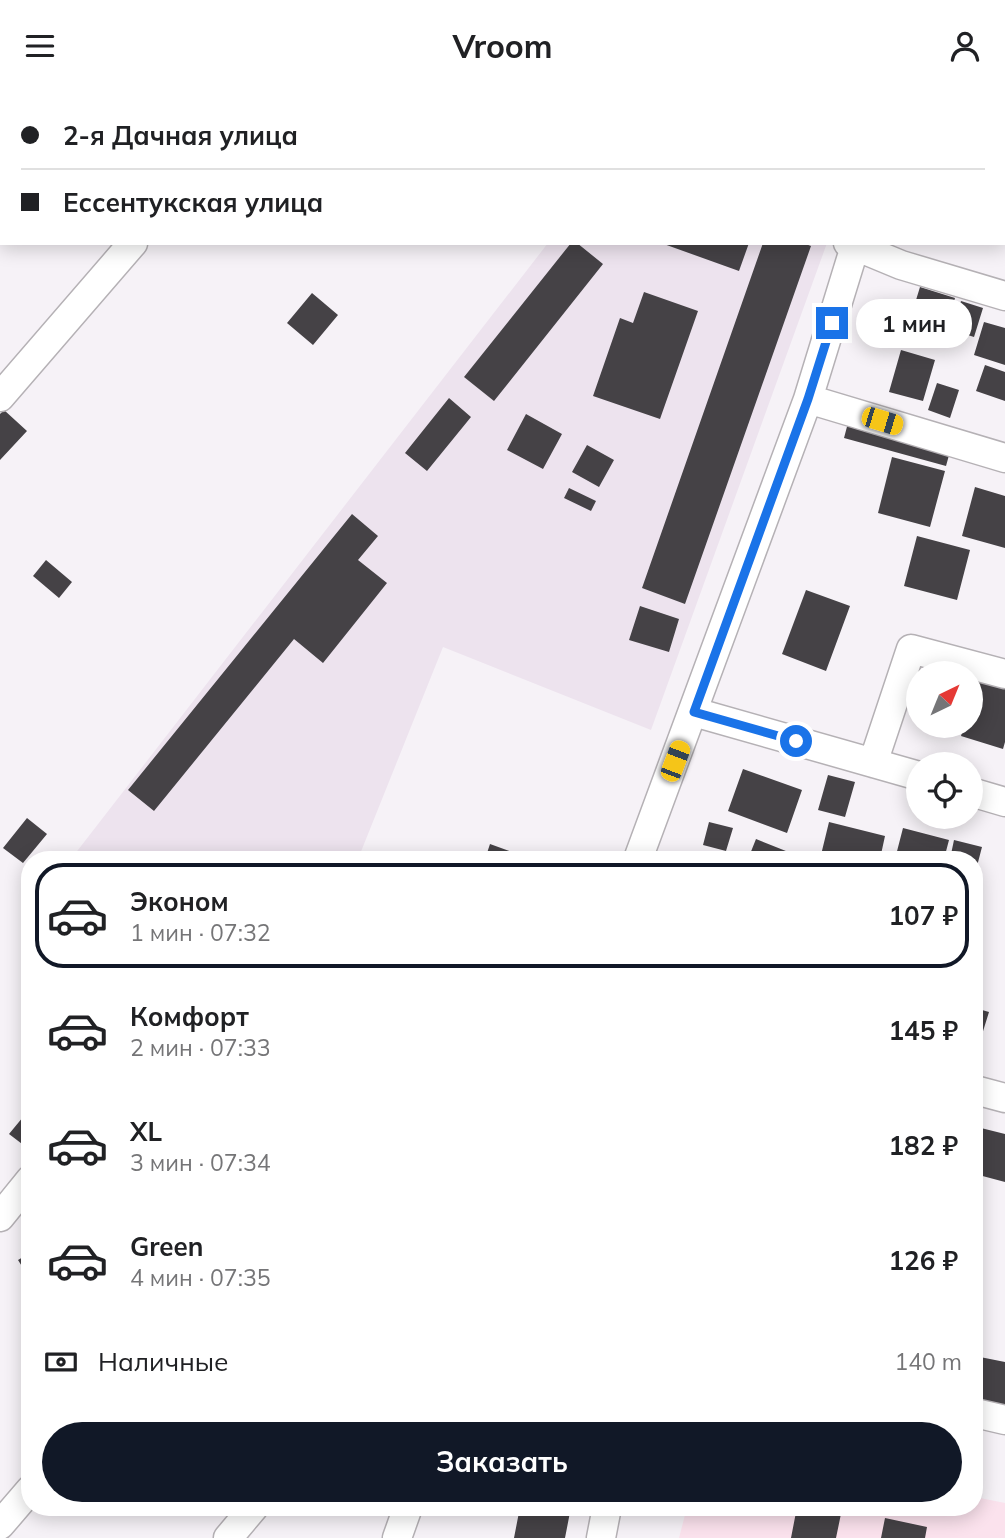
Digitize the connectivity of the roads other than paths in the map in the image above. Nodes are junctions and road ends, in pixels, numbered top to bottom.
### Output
1 (131, 245) edge
2 (853, 245) edge
3 (906, 254) edge
4 (1005, 296) edge
5 (0, 397) edge
6 (808, 399) junction
7 (1005, 458) edge
8 (1005, 674) edge
9 (694, 712) junction
10 (896, 769) edge
11 (983, 796) edge
12 (1005, 802) edge
13 (641, 851) edge
14 (983, 1092) edge
15 (1005, 1098) edge
16 (21, 1191) edge
17 (0, 1217) edge
18 (983, 1415) edge
19 (1005, 1420) edge
20 (21, 1500) edge
21 (246, 1516) edge
22 (405, 1516) edge
23 (605, 1516) edge
24 (0, 1525) edge
25 (228, 1538) edge
26 (397, 1538) edge
27 (601, 1538) edge

1 - 5 street
2 - 3 street
2 - 6 street
3 - 4 street
6 - 7 street
6 - 9 street
8 - 10 street
9 - 10 street
9 - 13 street
11 - 12 street
14 - 15 street
16 - 17 street
18 - 19 street
20 - 24 street
21 - 25 street
22 - 26 street
23 - 27 street

